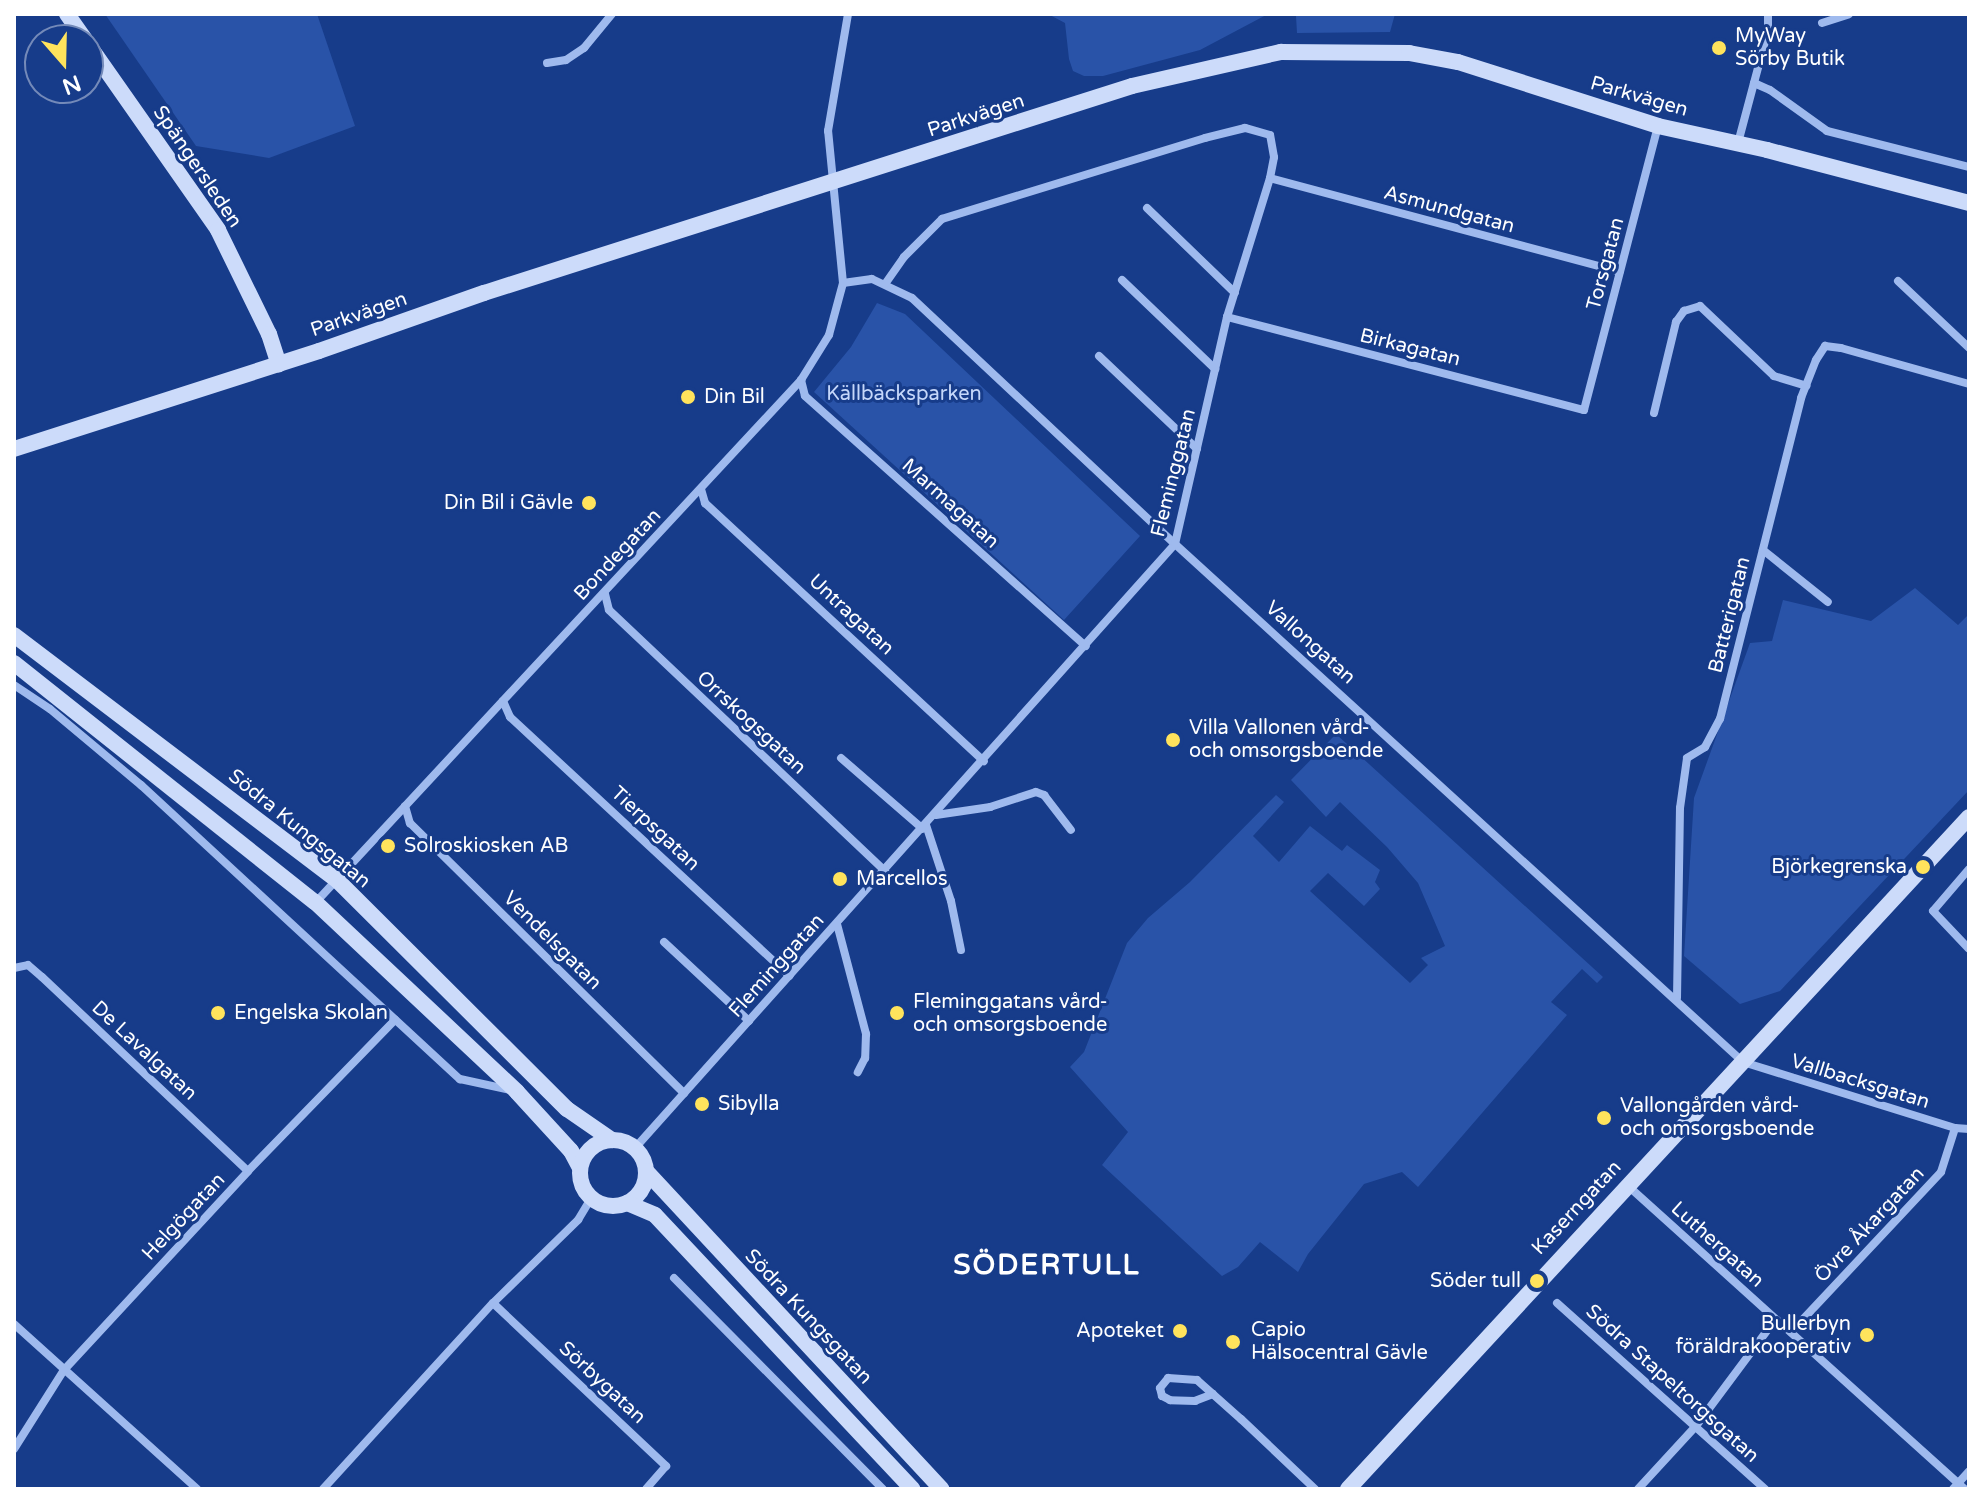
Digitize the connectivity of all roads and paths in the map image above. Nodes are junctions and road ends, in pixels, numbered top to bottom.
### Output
1 (612, 14) edge
2 (848, 14) edge
3 (1768, 14) edge
4 (1849, 14) edge
5 (1822, 23) dead end
6 (547, 63) dead end
7 (104, 66) edge
8 (1754, 83) junction
9 (1658, 126) junction
10 (1738, 143) junction
11 (1969, 167) edge
12 (1270, 178) junction
13 (832, 183) junction
14 (1969, 203) edge
15 (1147, 208) dead end
16 (1620, 272) junction
17 (1122, 280) dead end
18 (1898, 281) dead end
19 (843, 283) junction
20 (885, 284) junction
21 (1235, 293) junction
22 (1227, 317) junction
23 (1969, 348) edge
24 (1099, 356) dead end
25 (279, 364) junction
26 (1215, 369) junction
27 (801, 380) junction
28 (1969, 384) edge
29 (1806, 386) junction
30 (1584, 410) joint
31 (1654, 413) dead end
32 (14, 449) edge
33 (1197, 449) junction
34 (701, 489) junction
35 (1175, 544) junction
36 (1763, 550) junction
37 (605, 594) junction
38 (1828, 602) dead end
39 (14, 635) edge
40 (1086, 646) junction
41 (14, 663) edge
42 (14, 685) edge
43 (503, 701) junction
44 (841, 758) dead end
45 (984, 761) junction
46 (405, 806) junction
47 (935, 815) junction
48 (1969, 817) edge
49 (924, 827) junction
50 (1071, 830) dead end
51 (1969, 869) edge
52 (885, 871) junction
53 (338, 881) junction
54 (315, 902) junction
55 (837, 924) junction
56 (664, 942) dead end
57 (1969, 949) edge
58 (961, 950) dead end
59 (14, 968) edge
60 (790, 976) junction
61 (1677, 998) junction
62 (395, 1020) junction
63 (749, 1021) junction
64 (1743, 1062) junction
65 (858, 1072) dead end
66 (517, 1092) junction
67 (684, 1093) junction
68 (1955, 1128) junction
69 (1969, 1129) edge
70 (612, 1140) junction
71 (635, 1148) junction
72 (580, 1168) junction
73 (248, 1171) junction
74 (646, 1171) junction
75 (1627, 1184) junction
76 (591, 1198) junction
77 (627, 1203) junction
78 (674, 1278) dead end
79 (493, 1303) junction
80 (1557, 1303) dead end
81 (1775, 1320) junction
82 (14, 1324) edge
83 (1791, 1332) junction
84 (64, 1370) junction
85 (1213, 1394) junction
86 (1696, 1426) junction
87 (14, 1449) edge
88 (1969, 1471) edge
89 (1959, 1487) edge
90 (197, 1489) edge
91 (323, 1489) edge
92 (646, 1489) edge
93 (883, 1489) edge
94 (912, 1489) edge
95 (942, 1489) edge
96 (1315, 1489) edge
97 (1348, 1489) edge
98 (1638, 1489) edge
99 (1765, 1489) edge

1 - 6 street
2 - 13 street, Bondegatan
3 - 8 street
4 - 5 street
7 - 25 main road, Spängersleden
8 - 10 street
8 - 11 street
9 - 10 main road, Parkvägen
9 - 13 main road, Parkvägen
9 - 16 street, Torsgatan
10 - 14 main road, Parkvägen
12 - 16 street, Asmundgatan
12 - 20 street, Fleminggatan
12 - 21 street, Fleminggatan
13 - 19 street, Bondegatan
13 - 25 main road, Parkvägen
15 - 21 street
16 - 30 street, Torsgatan
17 - 26 street
18 - 23 street
19 - 20 street, Vallongatan
19 - 27 street, Bondegatan
20 - 35 street, Vallongatan
21 - 22 street, Fleminggatan
22 - 26 street, Fleminggatan
22 - 30 street, Birkagatan
24 - 33 street
25 - 32 main road, Parkvägen
26 - 33 street, Fleminggatan
27 - 34 street, Bondegatan
27 - 40 street, Marmagatan
28 - 29 street, Batterigatan
29 - 31 street
29 - 36 street, Batterigatan
33 - 35 street, Fleminggatan
34 - 37 street, Bondegatan
34 - 45 street, Untragatan
35 - 40 street, Fleminggatan
35 - 61 street, Vallongatan
36 - 38 street
36 - 61 street, Batterigatan
37 - 43 street, Bondegatan
37 - 52 street, Orrskogsgatan
39 - 53 main road, Södra Kungsgatan
40 - 45 street, Fleminggatan
41 - 54 main road
42 - 62 street
43 - 46 street, Bondegatan
43 - 60 street, Tierpsgatan
44 - 49 street
45 - 47 street, Fleminggatan
46 - 53 street, Bondegatan
46 - 67 street, Vendelsgatan
47 - 49 street, Fleminggatan
47 - 50 street
48 - 64 main road, Kaserngatan
49 - 52 street, Fleminggatan
49 - 58 street
51 - 57 street
52 - 55 street, Fleminggatan
53 - 54 street, Bondegatan
53 - 70 main road, Södra Kungsgatan
54 - 66 main road
55 - 60 street, Fleminggatan
55 - 65 street
56 - 63 street
59 - 73 street, De Lavalgatan
60 - 63 street, Fleminggatan
61 - 64 street, Vallongatan
62 - 66 street
62 - 73 street, Helgögatan
63 - 67 street, Fleminggatan
64 - 68 street, Vallbacksgatan
64 - 75 main road, Kaserngatan
66 - 72 main road
67 - 71 street, Fleminggatan
68 - 69 street, Vallbacksgatan
68 - 83 street, Övre Åkargatan
70 - 71 main road, Södra Kungsgatan
70 - 72 main road
71 - 74 main road, Södra Kungsgatan
72 - 76 main road
73 - 84 street, Helgögatan
74 - 77 main road
74 - 95 main road, Södra Kungsgatan
75 - 81 street, Luthergatan
75 - 97 main road, Kaserngatan
76 - 77 main road, Södra Kungsgatan
76 - 79 street
77 - 94 main road, Södra Kungsgatan
78 - 93 street
79 - 91 street
79 - 92 street, Sörbygatan
80 - 86 street, Södra Stapeltorgsgatan
81 - 83 street, Luthergatan
81 - 86 street
82 - 84 street
83 - 89 street, Luthergatan
84 - 87 street, Helgögatan
84 - 90 street
85 - 85 street
85 - 96 street
86 - 98 street
86 - 99 street, Södra Stapeltorgsgatan
88 - 89 street

